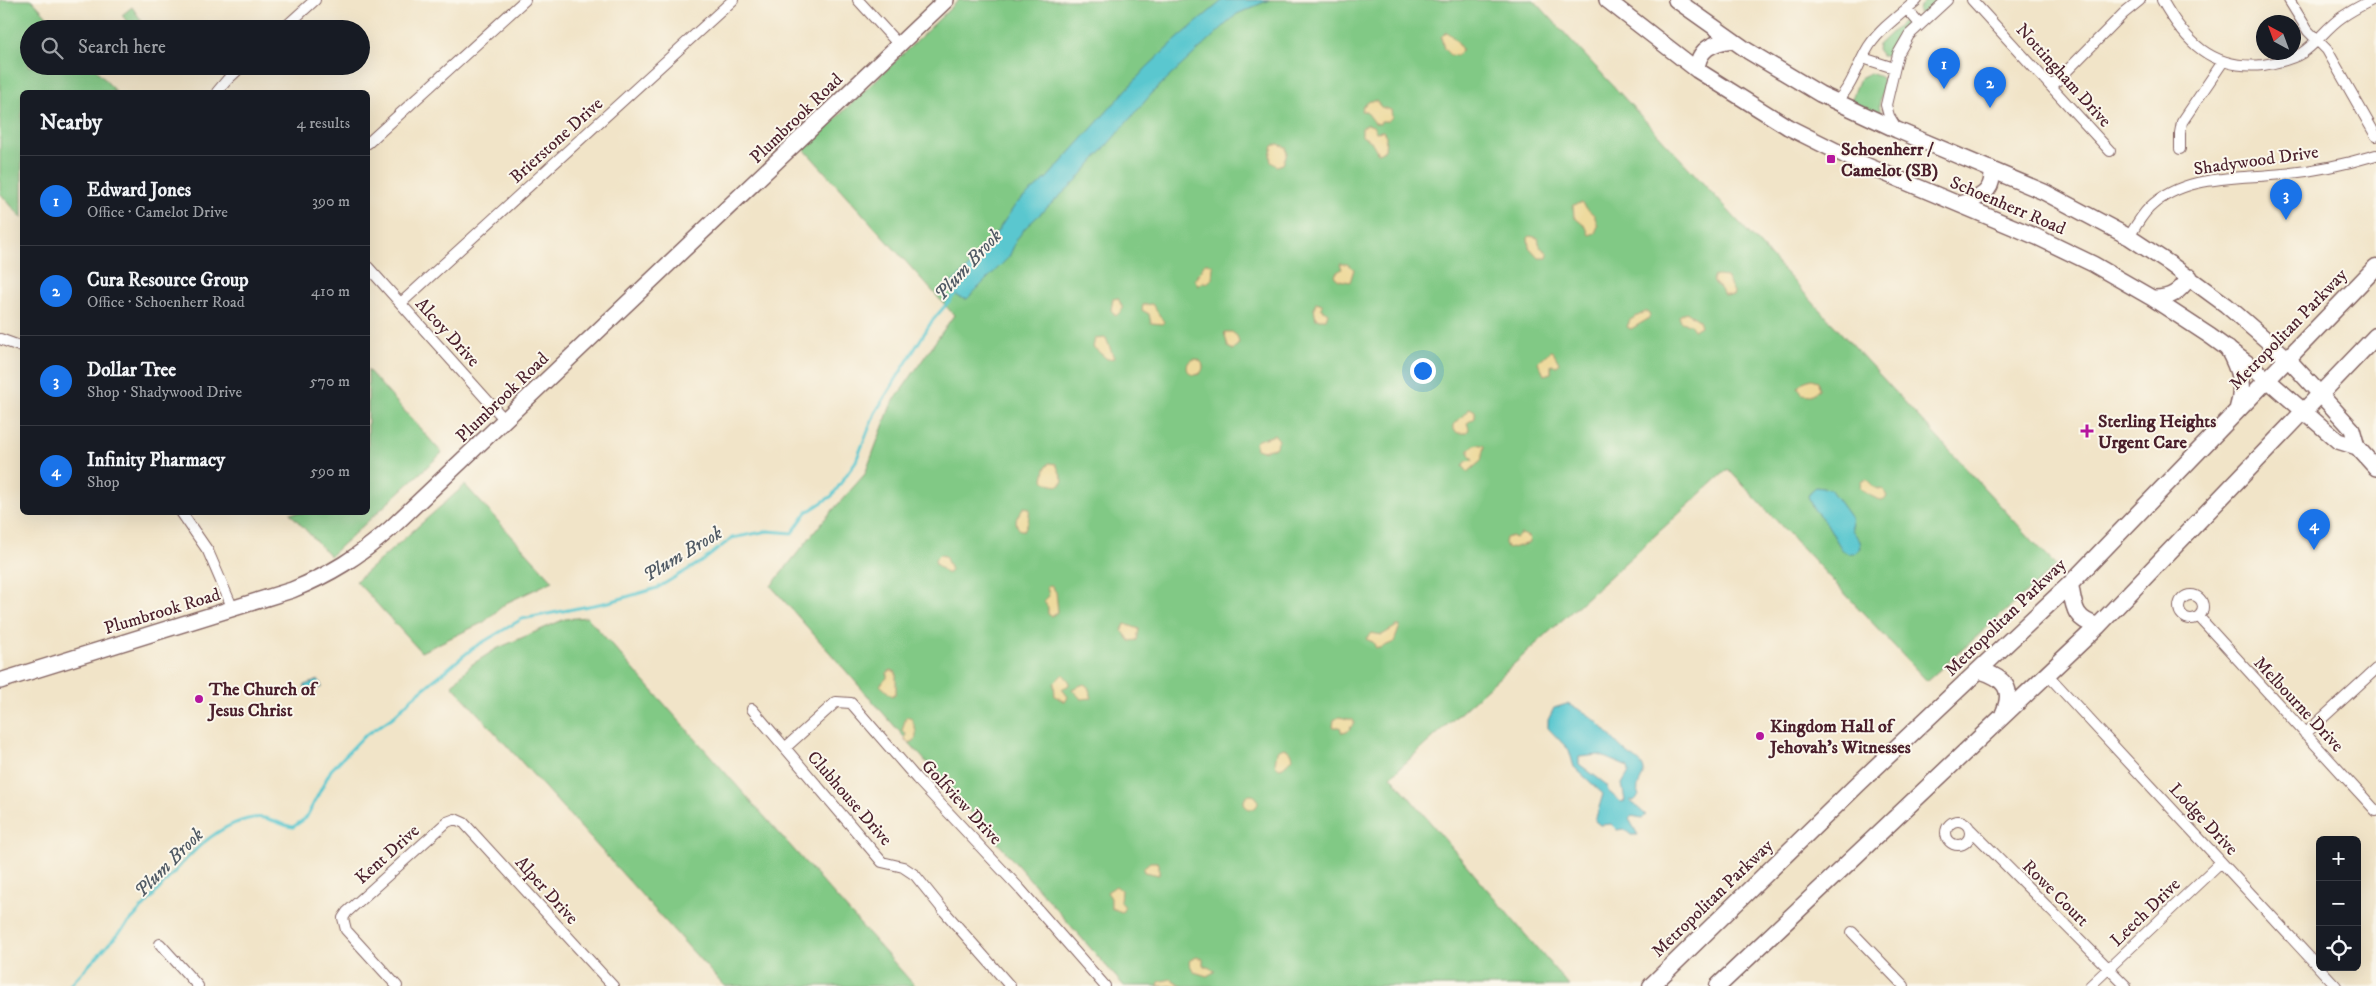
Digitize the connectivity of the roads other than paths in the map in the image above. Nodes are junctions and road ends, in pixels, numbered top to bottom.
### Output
1 (315, 0) edge
2 (525, 0) edge
3 (733, 0) edge
4 (858, 0) edge
5 (946, 0) edge
6 (1607, 0) edge
7 (1676, 0) edge
8 (1917, 0) edge
9 (1947, 0) edge
10 (1972, 0) edge
11 (2140, 0) edge
12 (2162, 0) edge
13 (2289, 0) edge
14 (2371, 2) edge
15 (1907, 9) junction
16 (293, 20) edge
17 (1920, 24) junction
18 (1732, 40) junction
19 (2318, 40) junction
20 (900, 45) junction
21 (1863, 58) junction
22 (2222, 62) junction
23 (1894, 68) junction
24 (1696, 70) junction
25 (232, 75) edge
26 (2052, 86) junction
27 (220, 90) edge
28 (1836, 102) junction
29 (1897, 130) junction
30 (2376, 136) edge
31 (370, 141) edge
32 (2180, 149) dead end
33 (2110, 151) dead end
34 (2376, 155) edge
35 (1991, 169) junction
36 (1960, 204) junction
37 (2129, 237) junction
38 (2376, 267) edge
39 (370, 268) edge
40 (2190, 277) junction
41 (2152, 298) junction
42 (401, 304) junction
43 (2376, 336) edge
44 (0, 338) edge
45 (20, 346) edge
46 (2228, 349) junction
47 (2287, 358) junction
48 (2267, 378) junction
49 (2321, 393) junction
50 (2238, 409) junction
51 (2305, 411) junction
52 (505, 420) junction
53 (2357, 447) junction
54 (2376, 468) edge
55 (183, 515) edge
56 (2070, 584) junction
57 (232, 609) junction
58 (2199, 617) dead end
59 (2098, 626) junction
60 (1979, 670) junction
61 (2376, 670) edge
62 (2048, 674) junction
63 (0, 681) edge
64 (752, 709) dead end
65 (2002, 717) junction
66 (2304, 734) junction
67 (785, 748) junction
68 (2376, 811) edge
69 (455, 819) joint
70 (1970, 829) junction
71 (1980, 841) junction
72 (1965, 843) junction
73 (2221, 862) junction
74 (1852, 932) dead end
75 (160, 944) dead end
76 (2109, 969) junction
77 (198, 986) edge
78 (397, 986) edge
79 (613, 986) edge
80 (1010, 986) edge
81 (1105, 986) edge
82 (1651, 986) edge
83 (1718, 986) edge
84 (1904, 986) edge
85 (2090, 986) edge
86 (2126, 986) edge
87 (2336, 986) edge

1 - 16 street
2 - 31 street
3 - 42 street, Brierstone Drive
4 - 20 street
5 - 20 main road, Plumbrook Road
6 - 24 main road, Schoenherr Road
7 - 18 main road, Schoenherr Road
8 - 15 street
9 - 17 street
10 - 26 street, Nottingham Drive
11 - 26 street
12 - 22 street
13 - 19 street
14 - 19 street
15 - 17 street
15 - 21 street
17 - 23 street
18 - 24 main road
18 - 28 main road, Schoenherr Road
19 - 22 street
19 - 30 street
20 - 52 main road, Plumbrook Road
21 - 23 street
21 - 28 street
22 - 32 street
23 - 29 street
24 - 36 main road, Schoenherr Road
25 - 27 street
26 - 33 street, Nottingham Drive
28 - 29 main road, Schoenherr Road
29 - 35 main road, Schoenherr Road
34 - 37 street, Shadywood Drive
35 - 36 main road
35 - 37 main road, Schoenherr Road
36 - 41 main road, Schoenherr Road
37 - 40 main road, Schoenherr Road
38 - 47 main road, Metropolitan Parkway
39 - 42 street, Alcoy Drive
40 - 41 main road
40 - 47 main road, Schoenherr Road
41 - 46 main road, Schoenherr Road
42 - 52 street, Alcoy Drive
43 - 49 main road
44 - 45 street
46 - 48 main road, Schoenherr Road
46 - 50 main road
47 - 48 main road, Metropolitan Parkway
47 - 49 main road, Schoenherr Road
48 - 50 main road, Metropolitan Parkway
48 - 51 main road, Schoenherr Road
49 - 51 main road
49 - 53 main road, Schoenherr Road
50 - 56 main road, Metropolitan Parkway
51 - 53 main road, Schoenherr Road
51 - 59 main road
52 - 57 main road, Plumbrook Road
53 - 54 main road, Schoenherr Road
55 - 57 street
56 - 59 main road
56 - 60 main road, Metropolitan Parkway
57 - 63 main road, Plumbrook Road
58 - 66 street, Melbourne Drive
59 - 62 main road
60 - 65 main road
60 - 82 main road, Metropolitan Parkway
61 - 66 street
62 - 65 main road
62 - 73 street, Lodge Drive
64 - 67 street, Clubhouse Drive
65 - 83 main road
66 - 68 street, Melbourne Drive
67 - 80 street, Clubhouse Drive
67 - 81 street, Golfview Drive
69 - 78 street, Kent Drive
69 - 79 street, Alper Drive
70 - 71 street, Rowe Court
70 - 72 street
70 - 72 street
71 - 72 street
71 - 76 street, Rowe Court
73 - 76 street, Leech Drive
73 - 87 street, Lodge Drive
74 - 84 street
75 - 77 street
76 - 85 street, Leech Drive
76 - 86 street, Rowe Court

